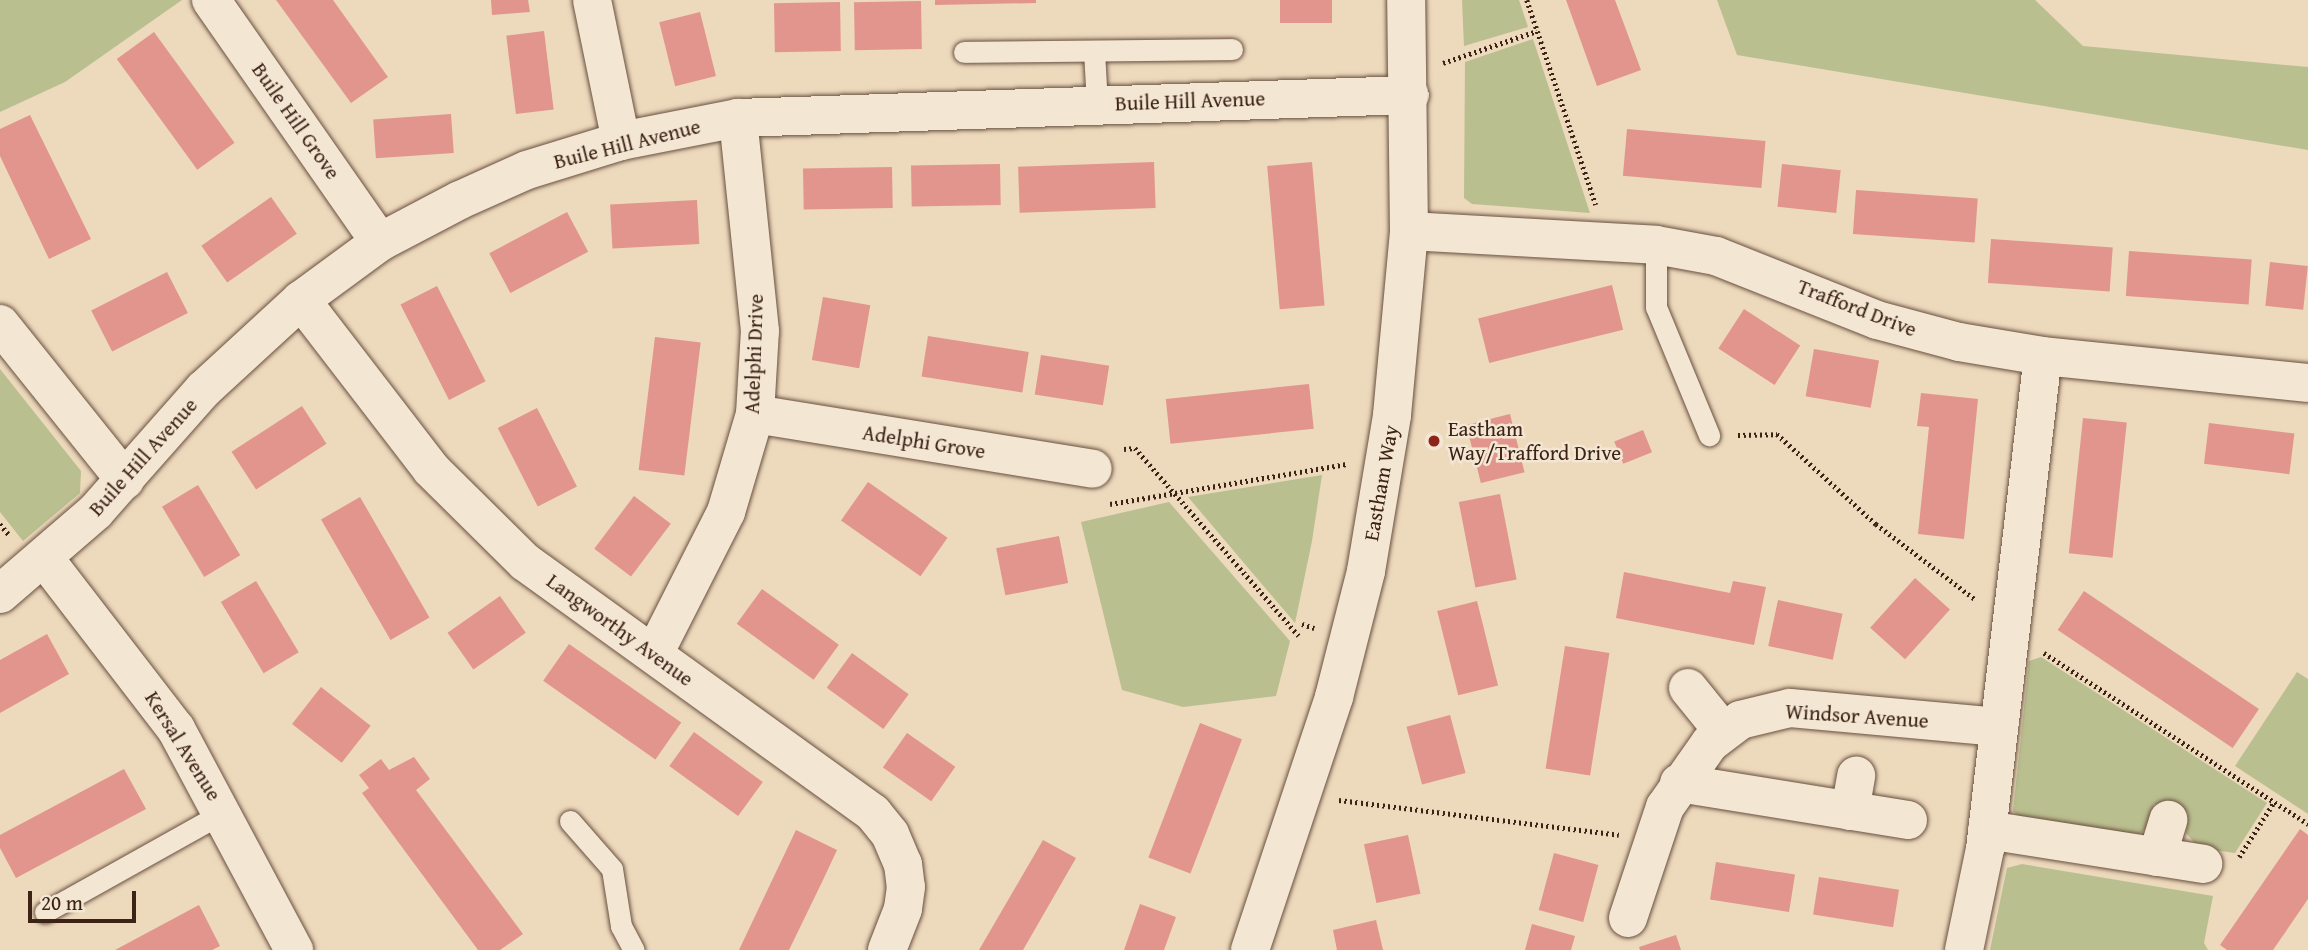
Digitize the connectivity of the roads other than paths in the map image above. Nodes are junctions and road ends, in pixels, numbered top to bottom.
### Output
1 (211, 0) edge
2 (592, 0) edge
3 (1405, 0) edge
4 (1232, 49) dead end
5 (1094, 51) junction
6 (964, 52) dead end
7 (1409, 84) junction
8 (1097, 104) junction
9 (738, 118) junction
10 (621, 141) junction
11 (1409, 231) junction
12 (380, 242) junction
13 (1656, 244) junction
14 (301, 300) junction
15 (0, 324) edge
16 (2043, 356) junction
17 (2308, 383) edge
18 (755, 414) junction
19 (1709, 435) dead end
20 (1098, 472) road end
21 (125, 480) junction
22 (45, 559) junction
23 (0, 594) edge
24 (654, 654) junction
25 (1688, 688) dead end
26 (1999, 727) junction
27 (1723, 730) junction
28 (1679, 783) junction
29 (224, 812) junction
30 (1908, 820) dead end
31 (2168, 820) dead end
32 (570, 821) dead end
33 (1987, 830) junction
34 (2157, 857) junction
35 (2203, 864) road end
36 (45, 912) dead end
37 (1628, 918) dead end
38 (294, 950) edge
39 (634, 950) edge
40 (887, 950) edge
41 (1250, 950) edge
42 (1964, 950) edge

1 - 12 street, Buile Hill Grove
2 - 10 street
3 - 7 street, Eastham Way
4 - 5 lane
5 - 6 lane
5 - 8 lane
7 - 8 street, Buile Hill Avenue
7 - 11 street, Eastham Way
8 - 9 street, Buile Hill Avenue
9 - 10 street, Buile Hill Avenue
9 - 18 street, Adelphi Drive
10 - 12 street, Buile Hill Avenue
11 - 13 street, Trafford Drive
11 - 41 street, Eastham Way
12 - 14 street, Buile Hill Avenue
13 - 16 street, Trafford Drive
13 - 19 lane
14 - 21 street, Buile Hill Avenue
14 - 24 street, Langworthy Avenue
15 - 21 street
16 - 17 street, Trafford Drive
16 - 26 street
18 - 20 street, Adelphi Grove
18 - 24 street, Adelphi Drive
21 - 22 street, Buile Hill Avenue
22 - 23 street, Buile Hill Avenue
22 - 29 street, Kersal Avenue
24 - 40 street, Langworthy Avenue
25 - 27 street
26 - 27 street, Windsor Avenue
26 - 33 street
27 - 28 street, Windsor Avenue
28 - 30 street
28 - 37 street, Windsor Avenue
29 - 36 lane
29 - 38 street, Kersal Avenue
31 - 34 street
32 - 39 lane
33 - 34 street
33 - 42 street
34 - 35 street

